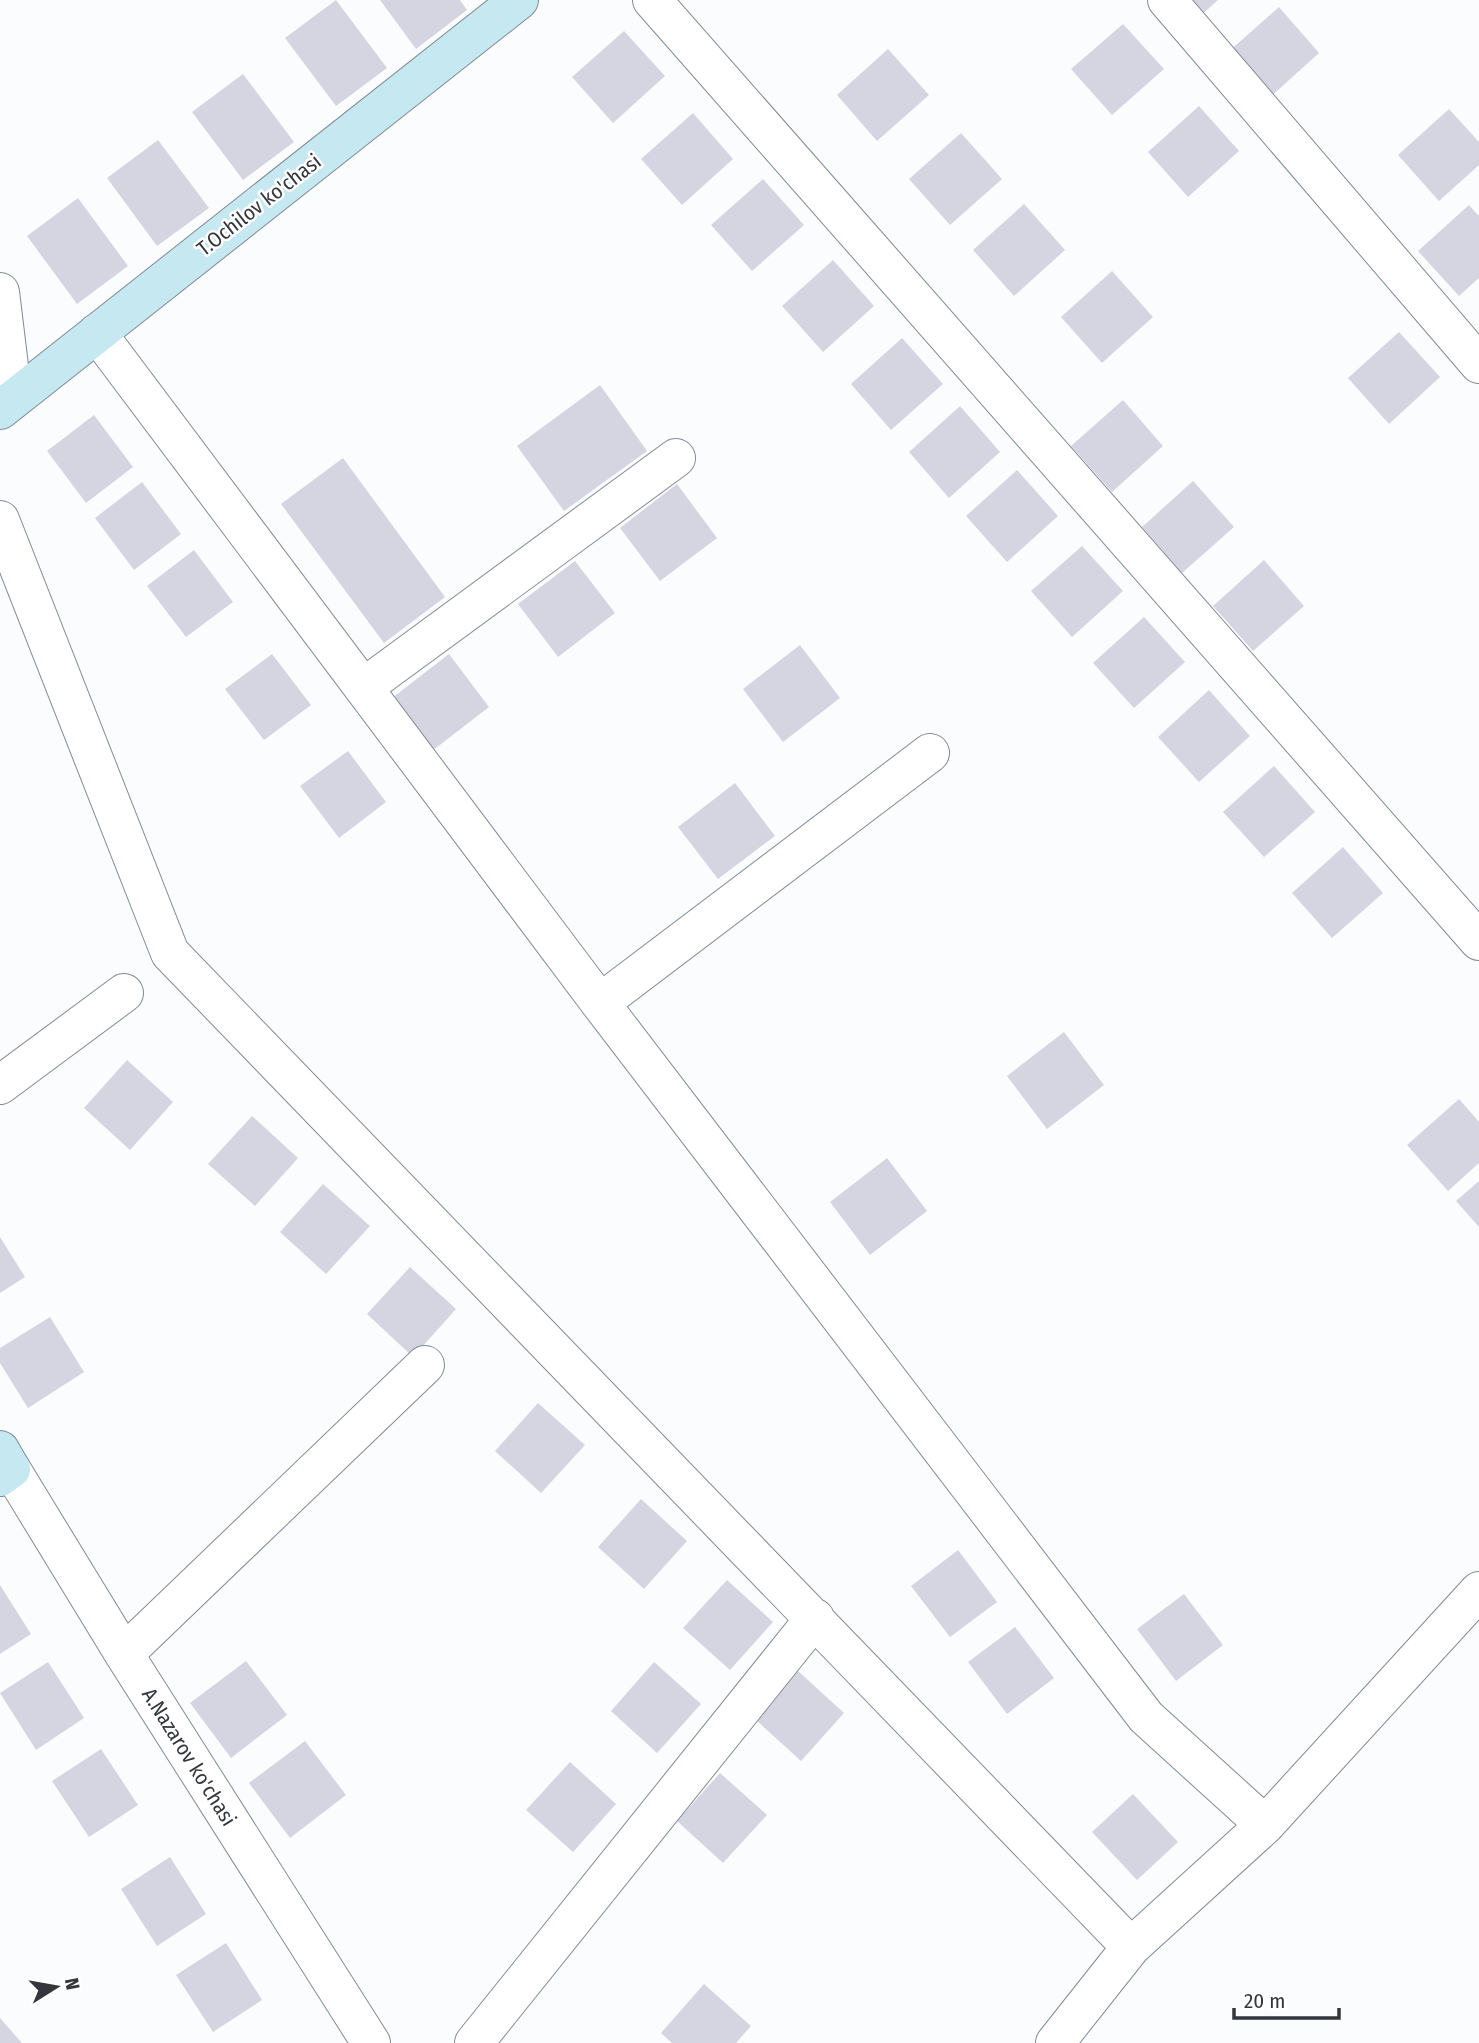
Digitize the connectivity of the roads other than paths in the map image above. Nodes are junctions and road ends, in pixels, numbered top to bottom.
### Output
1 (519, 0) edge
2 (652, 0) edge
3 (1167, 0) edge
4 (0, 292) edge
5 (97, 333) junction
6 (1479, 364) edge
7 (6, 404) edge
8 (676, 458) dead end
9 (0, 520) edge
10 (364, 687) junction
11 (930, 753) dead end
12 (1479, 941) edge
13 (124, 993) dead end
14 (600, 1003) junction
15 (0, 1085) edge
16 (425, 1365) dead end
17 (4, 1465) edge
18 (1479, 1591) edge
19 (815, 1618) junction
20 (124, 1654) junction
21 (1265, 1825) junction
22 (1131, 1947) junction
23 (371, 2043) edge
24 (474, 2043) edge
25 (1055, 2043) edge

1 - 5 main road, T.Ochilov ko'chasi
2 - 12 street
3 - 6 street
4 - 7 street
5 - 7 main road, T.Ochilov ko'chasi
5 - 10 street
8 - 10 street
9 - 19 street
10 - 14 street
11 - 14 street
13 - 15 street
14 - 21 street
16 - 20 street
17 - 20 street, A.Nazarov ko'chasi
18 - 21 street
19 - 22 street
19 - 24 street
20 - 23 street, A.Nazarov ko'chasi
21 - 22 street
22 - 25 street

